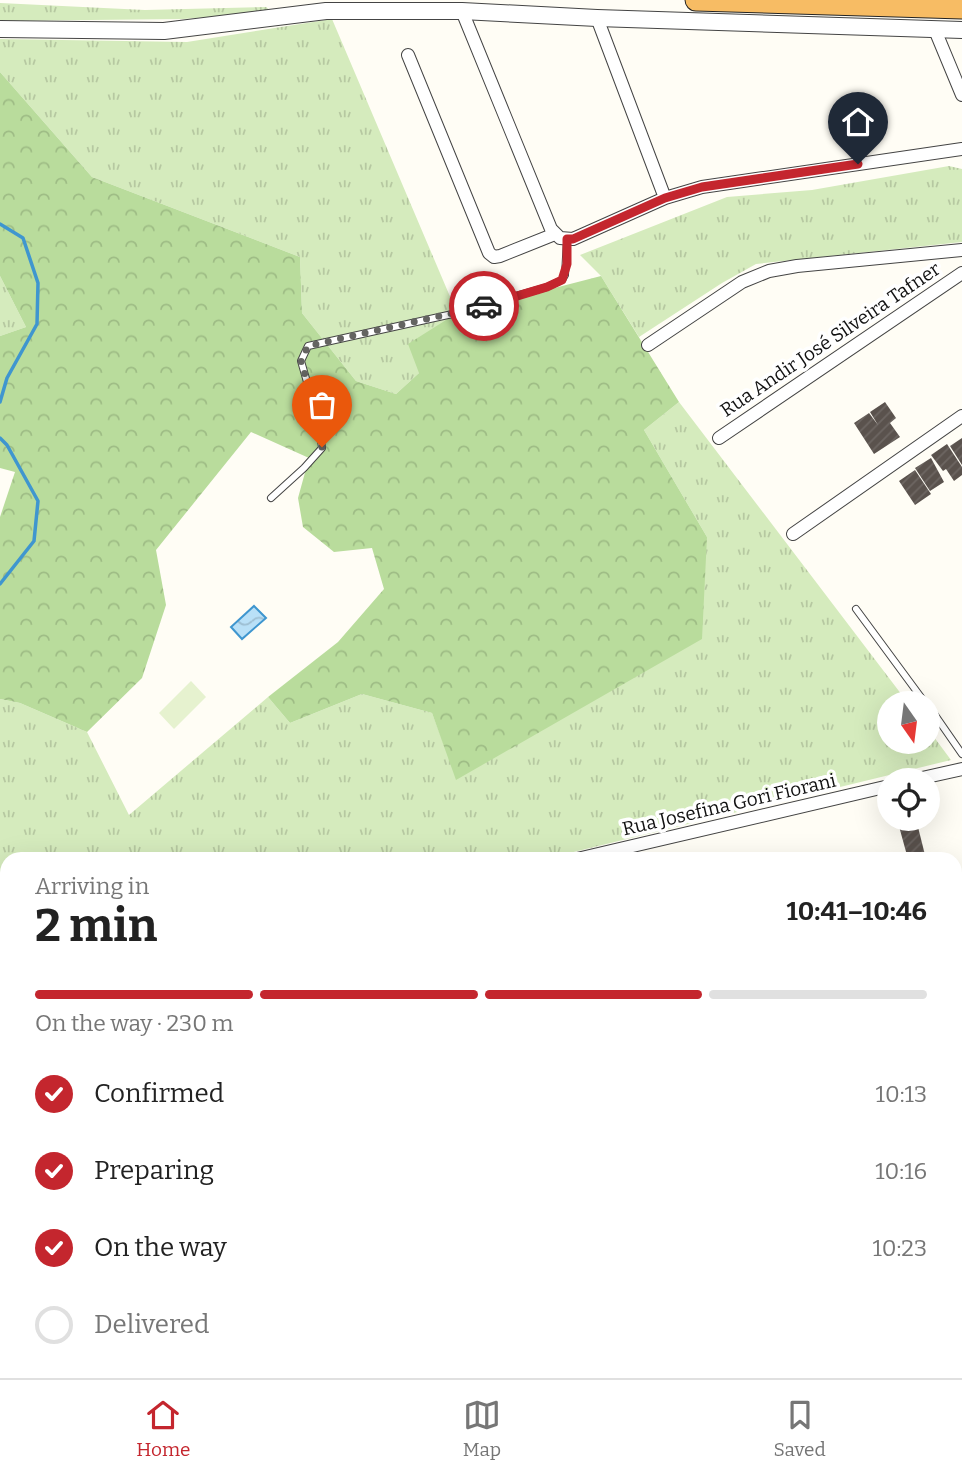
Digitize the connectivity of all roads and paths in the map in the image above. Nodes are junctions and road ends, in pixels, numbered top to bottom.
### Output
1 (696, 0) edge
2 (962, 8) edge
3 (462, 11) junction
4 (597, 18) junction
5 (0, 29) edge
6 (935, 30) junction
7 (962, 30) edge
8 (408, 55) dead end
9 (962, 95) edge
10 (962, 149) edge
11 (665, 198) junction
12 (561, 237) junction
13 (962, 250) edge
14 (962, 273) edge
15 (648, 345) dead end
16 (962, 416) edge
17 (719, 438) dead end
18 (271, 498) dead end
19 (793, 534) dead end
20 (856, 609) dead end
21 (917, 691) edge
22 (940, 719) edge
23 (960, 743) edge
24 (962, 754) edge
25 (962, 769) edge
26 (940, 774) edge
27 (877, 789) edge
28 (607, 852) edge

1 - 2 highway
3 - 4 street
3 - 5 street
3 - 12 street
4 - 6 street
4 - 11 street
6 - 7 street
6 - 9 street
8 - 12 street
10 - 11 street
11 - 12 street
12 - 18 lane
13 - 15 street
14 - 17 street, Rua Andir José Silveira Tafner
16 - 19 street
20 - 21 lane
22 - 23 lane
23 - 24 lane
25 - 26 street
27 - 28 street, Rua Josefina Gori Fiorani

